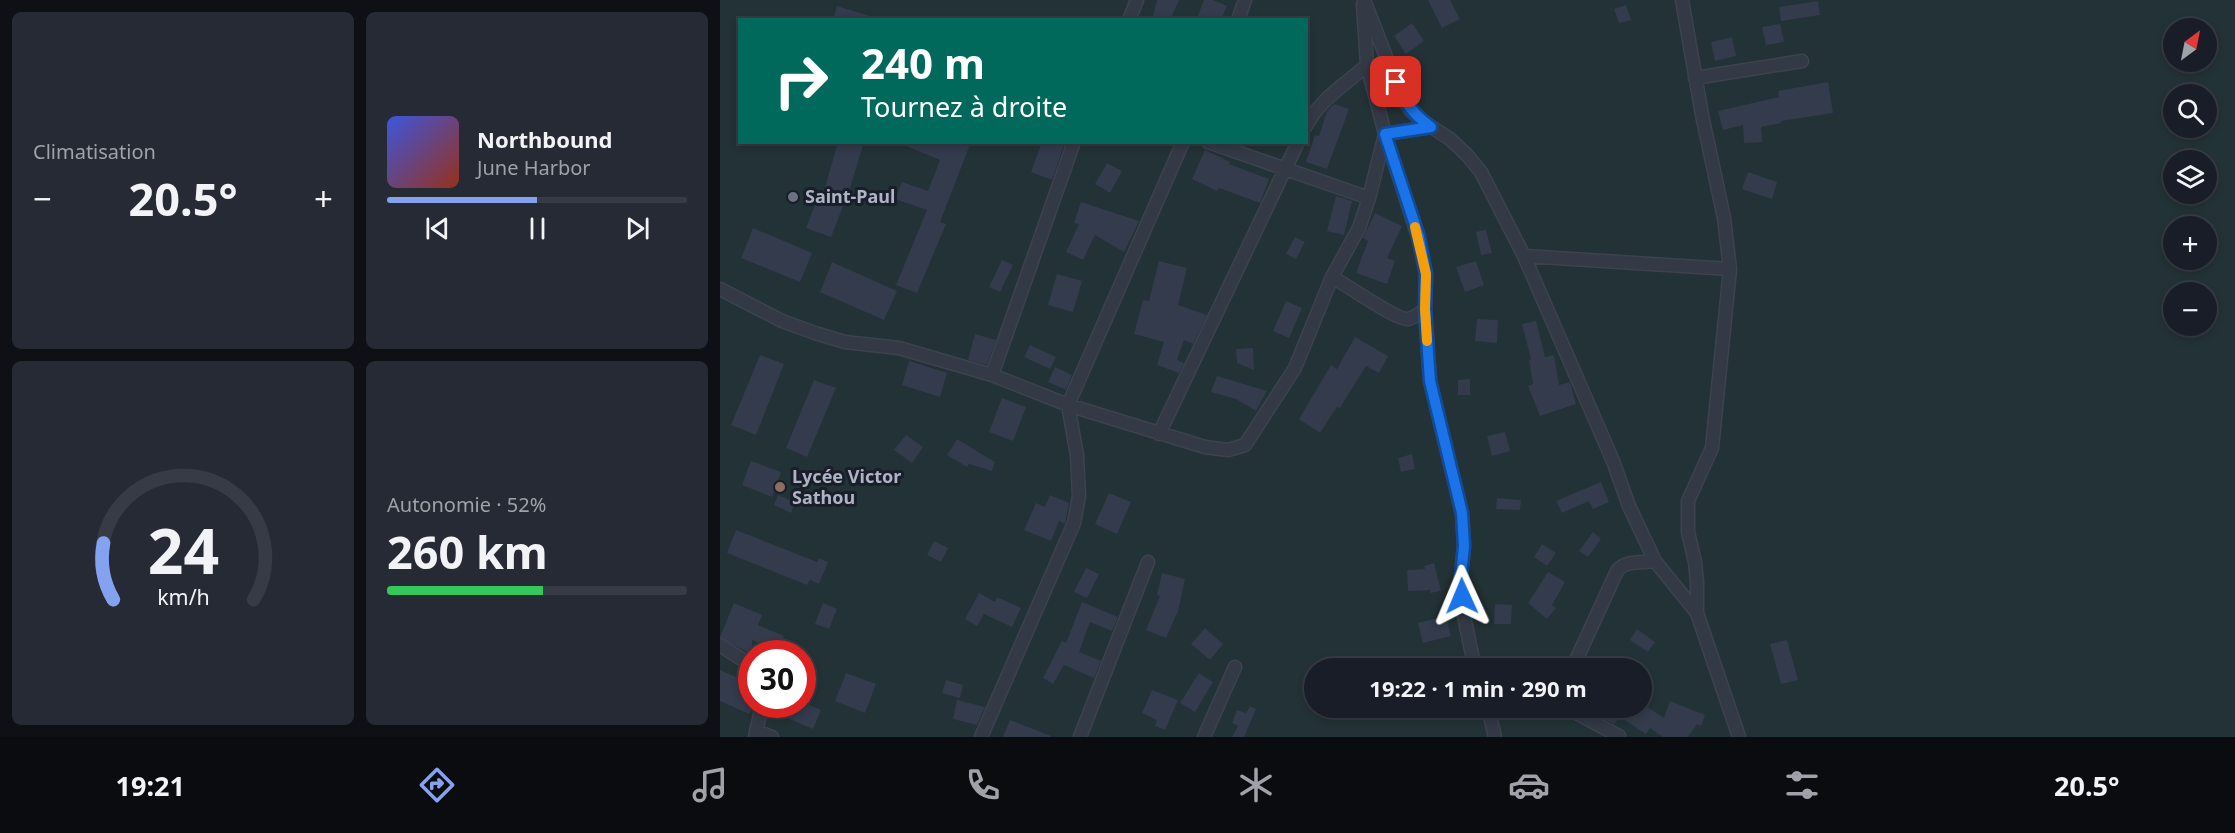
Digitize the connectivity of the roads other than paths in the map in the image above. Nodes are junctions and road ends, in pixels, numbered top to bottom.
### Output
1 (1137, 0) edge
2 (1245, 0) edge
3 (1363, 0) edge
4 (1682, 0) edge
5 (1130, 18) edge
6 (1239, 18) edge
7 (1802, 61) dead end
8 (1367, 65) junction
9 (1695, 78) junction
10 (1308, 122) edge
11 (1431, 127) junction
12 (1385, 134) junction
13 (1073, 144) edge
14 (1182, 144) edge
15 (1214, 144) edge
16 (1297, 144) edge
17 (1285, 169) junction
18 (1369, 198) junction
19 (1524, 256) junction
20 (1730, 269) junction
21 (1332, 277) junction
22 (720, 289) edge
23 (1425, 309) junction
24 (992, 375) junction
25 (1068, 405) junction
26 (1159, 434) junction
27 (1655, 561) junction
28 (1148, 562) dead end
29 (1696, 613) junction
30 (720, 645) edge
31 (738, 657) edge
32 (1472, 658) edge
33 (1577, 658) edge
34 (1235, 667) dead end
35 (759, 718) edge
36 (1490, 718) edge
37 (1586, 718) edge
38 (756, 734) edge
39 (772, 737) edge
40 (981, 737) edge
41 (1080, 737) edge
42 (1204, 737) edge
43 (1495, 737) edge
44 (1619, 737) edge
45 (1739, 737) edge

1 - 5 street
2 - 6 street
3 - 8 street
3 - 11 street
4 - 9 street
7 - 9 street
8 - 10 street
8 - 12 street
9 - 20 street
11 - 12 street
11 - 19 street
12 - 18 street
12 - 23 street
13 - 24 street
14 - 25 street
15 - 17 street
16 - 17 street
17 - 18 street
17 - 26 street
18 - 21 street
19 - 20 street
19 - 27 street
20 - 29 street
21 - 23 street
21 - 26 street
22 - 24 street
23 - 32 street
24 - 25 street
25 - 26 street
25 - 40 street
27 - 29 street
27 - 33 street
28 - 41 street
29 - 45 street
30 - 31 street
34 - 42 street
35 - 38 street
36 - 43 street
37 - 44 street
38 - 39 street

